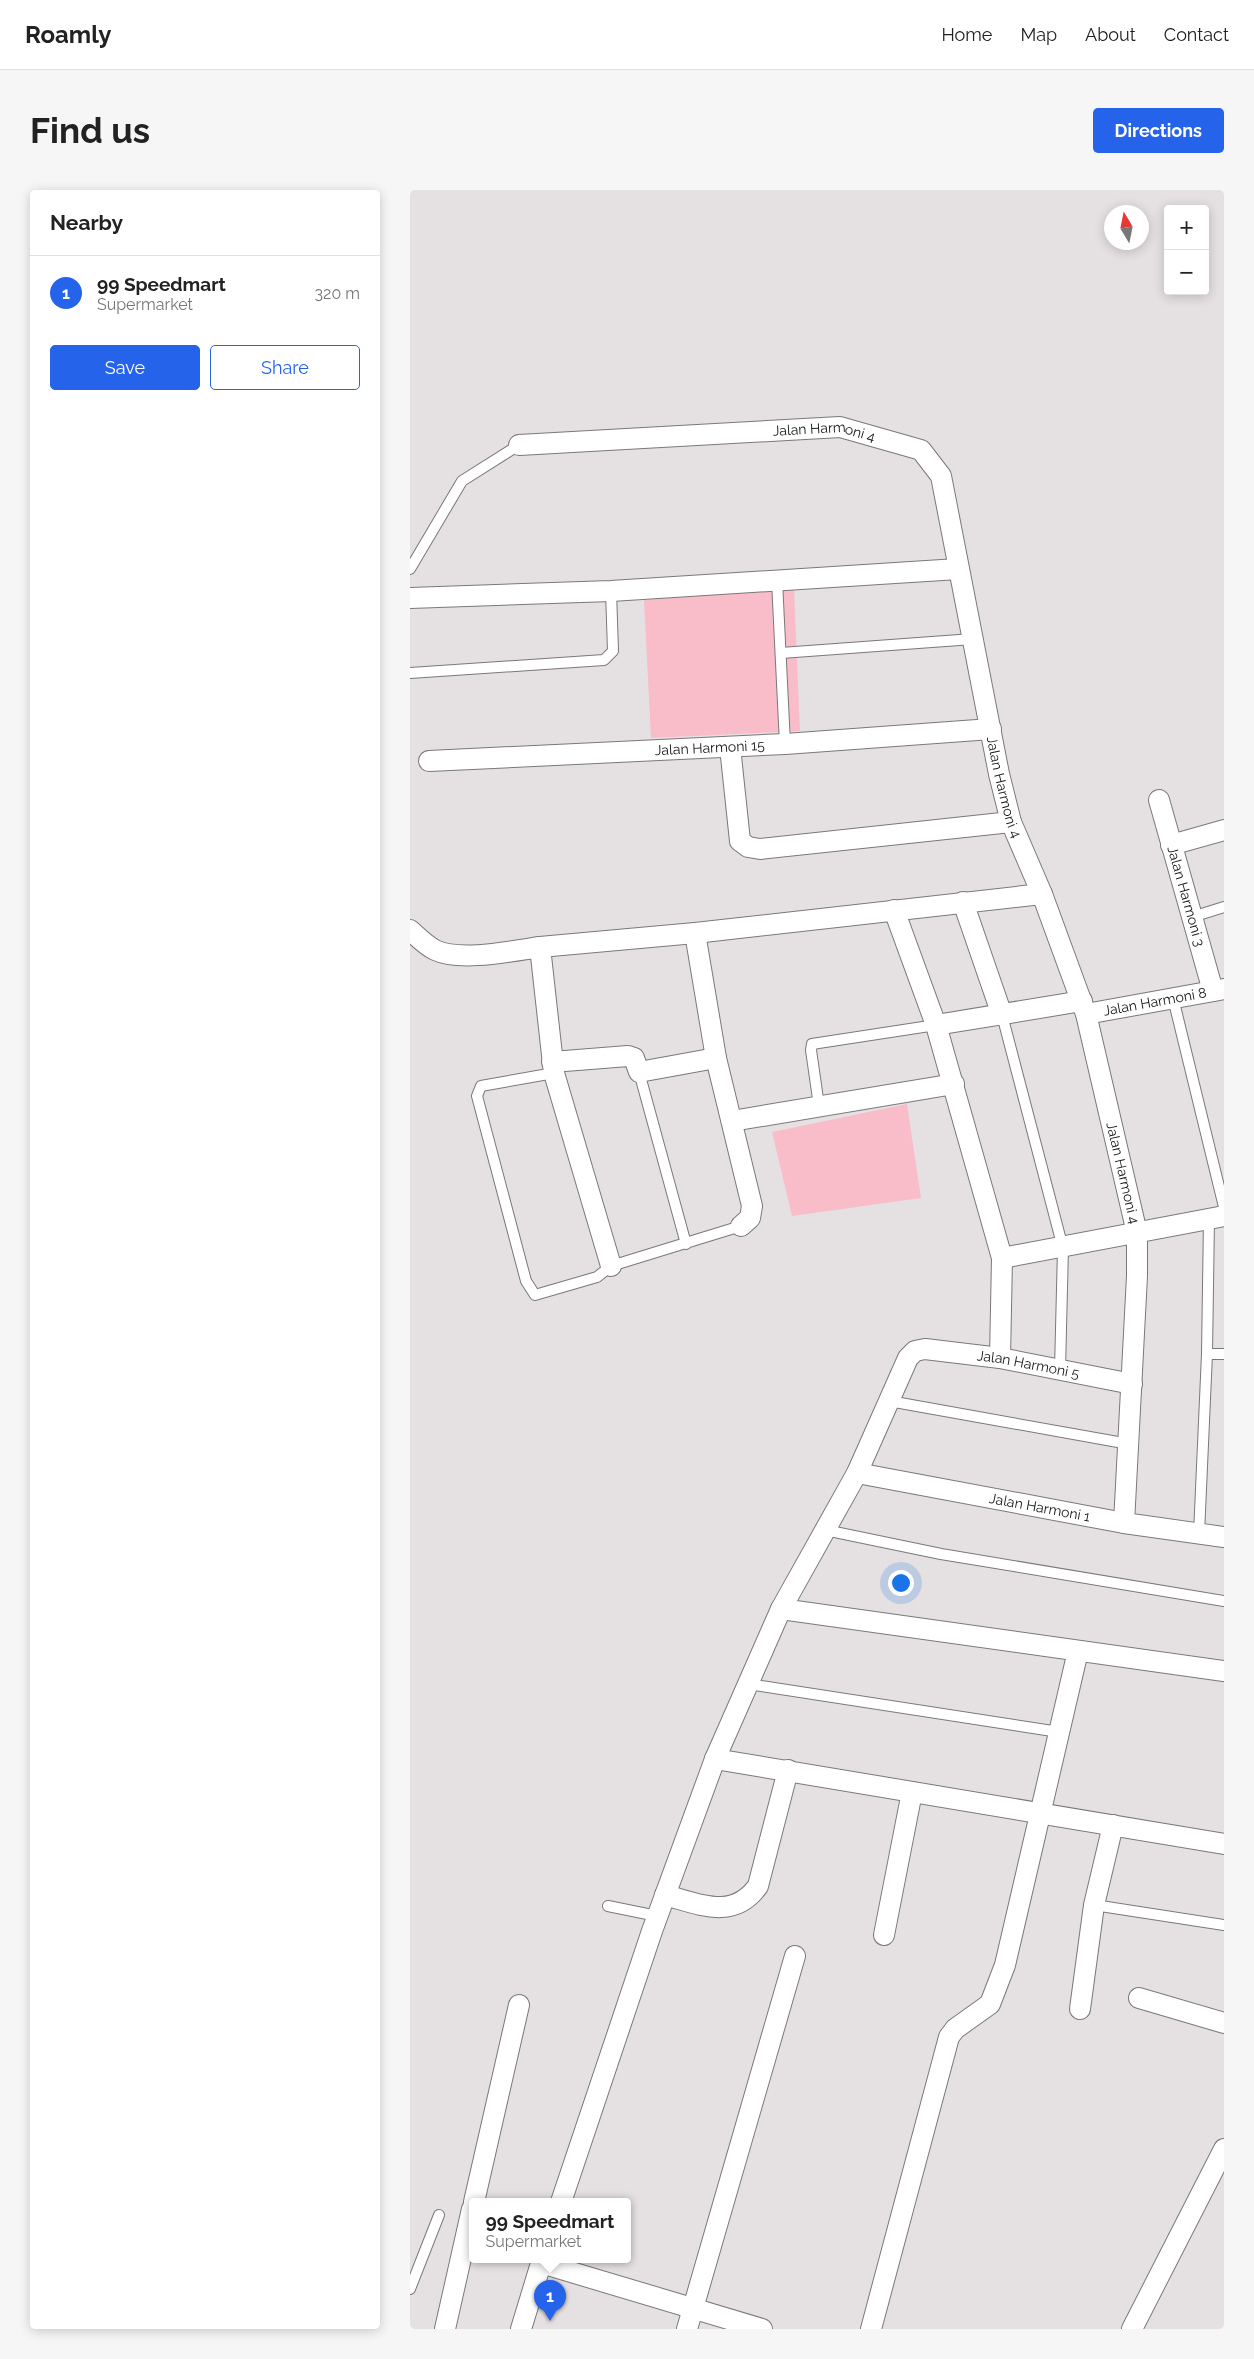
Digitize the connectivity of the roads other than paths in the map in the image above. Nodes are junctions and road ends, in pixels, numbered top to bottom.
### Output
1 (519, 445) joint
2 (410, 569) edge
3 (958, 569) junction
4 (777, 581) junction
5 (611, 591) junction
6 (410, 598) edge
7 (973, 640) junction
8 (780, 653) junction
9 (410, 672) edge
10 (991, 729) junction
11 (785, 744) junction
12 (730, 747) junction
13 (429, 762) dead end
14 (1159, 800) dead end
15 (1011, 822) junction
16 (1224, 830) edge
17 (1171, 845) junction
18 (1042, 894) junction
19 (963, 902) junction
20 (1224, 908) edge
21 (894, 910) junction
22 (1192, 917) junction
23 (410, 930) edge
24 (695, 933) junction
25 (540, 947) junction
26 (1218, 990) edge
27 (1173, 998) junction
28 (1084, 1007) junction
29 (1002, 1015) junction
30 (936, 1025) junction
31 (716, 1058) junction
32 (553, 1068) junction
33 (639, 1072) junction
34 (954, 1084) junction
35 (819, 1106) junction
36 (732, 1121) junction
37 (1219, 1214) edge
38 (741, 1226) joint
39 (1137, 1234) junction
40 (686, 1244) junction
41 (1063, 1248) junction
42 (1002, 1258) junction
43 (611, 1266) junction
44 (1207, 1354) junction
45 (1224, 1354) edge
46 (1000, 1358) junction
47 (1060, 1370) junction
48 (1132, 1384) junction
49 (889, 1401) junction
50 (1128, 1444) junction
51 (857, 1472) junction
52 (1124, 1523) junction
53 (826, 1530) junction
54 (1199, 1534) junction
55 (1224, 1537) edge
56 (1224, 1601) edge
57 (781, 1609) junction
58 (1078, 1651) junction
59 (1224, 1671) edge
60 (748, 1684) junction
61 (1059, 1732) junction
62 (715, 1759) junction
63 (788, 1770) junction
64 (912, 1792) junction
65 (1039, 1813) junction
66 (1113, 1825) junction
67 (1224, 1844) edge
68 (664, 1895) junction
69 (1094, 1905) junction
70 (608, 1906) dead end
71 (657, 1916) junction
72 (1224, 1926) edge
73 (884, 1935) dead end
74 (796, 1956) dead end
75 (1139, 1998) dead end
76 (518, 2005) dead end
77 (1080, 2009) dead end
78 (1224, 2023) edge
79 (1224, 2149) edge
80 (475, 2198) edge
81 (562, 2198) edge
82 (439, 2215) dead end
83 (469, 2222) edge
84 (541, 2263) edge
85 (544, 2263) edge
86 (410, 2289) edge
87 (694, 2309) junction
88 (445, 2329) edge
89 (521, 2329) edge
90 (688, 2329) edge
91 (762, 2329) edge
92 (871, 2329) edge
93 (1132, 2329) edge

1 - 2 lane
1 - 3 street, Jalan Harmoni 4
3 - 4 street
3 - 7 street, Jalan Harmoni 4
4 - 5 street
4 - 8 lane
5 - 6 street
5 - 9 lane
7 - 8 lane
7 - 10 street, Jalan Harmoni 4
8 - 11 lane
10 - 11 street, Jalan Harmoni 15
10 - 15 street, Jalan Harmoni 4
11 - 12 street, Jalan Harmoni 15
12 - 13 street, Jalan Harmoni 15
12 - 15 street
14 - 17 street, Jalan Harmoni 3
15 - 18 street, Jalan Harmoni 4
16 - 17 street
17 - 22 street, Jalan Harmoni 3
18 - 19 street
18 - 28 street, Jalan Harmoni 4
19 - 21 street
19 - 29 street
20 - 22 lane
21 - 24 street
21 - 30 street
22 - 26 street, Jalan Harmoni 3
23 - 25 street
24 - 25 street
24 - 31 street
25 - 32 street
26 - 27 street, Jalan Harmoni 8
27 - 28 street, Jalan Harmoni 8
27 - 37 lane
28 - 29 street, Jalan Harmoni 8
28 - 39 street, Jalan Harmoni 4
29 - 30 street, Jalan Harmoni 8
29 - 41 lane
30 - 34 street
30 - 35 lane
31 - 33 street
31 - 36 street
32 - 33 street
32 - 43 street
32 - 43 lane
33 - 40 lane
34 - 35 street
34 - 42 street
35 - 36 street
36 - 38 street
37 - 39 street
37 - 44 lane
38 - 40 lane
39 - 41 street
39 - 48 street, Jalan Harmoni 4
40 - 43 lane
41 - 42 street
41 - 47 lane
42 - 46 street
44 - 45 lane
44 - 54 lane
46 - 47 street, Jalan Harmoni 5
46 - 49 street, Jalan Harmoni 5
47 - 48 street, Jalan Harmoni 5
48 - 50 street, Jalan Harmoni 4
49 - 50 lane
49 - 51 street
50 - 52 street, Jalan Harmoni 4
51 - 52 street, Jalan Harmoni 1
51 - 53 street
52 - 54 street, Jalan Harmoni 1
53 - 56 lane
53 - 57 street
54 - 55 street, Jalan Harmoni 1
57 - 58 street
57 - 60 street
58 - 59 street
58 - 61 street
60 - 61 lane
60 - 62 street
61 - 65 street
62 - 63 street
62 - 68 street
63 - 64 street
63 - 68 street
64 - 65 street
64 - 73 street
65 - 66 street
65 - 92 street
66 - 67 street
66 - 69 street
68 - 71 street
69 - 72 lane
69 - 77 street
70 - 71 lane
71 - 81 street
74 - 87 street
75 - 78 street
76 - 80 street
79 - 93 street
82 - 86 lane
83 - 88 street
84 - 89 street
85 - 87 street
87 - 90 street
87 - 91 street

